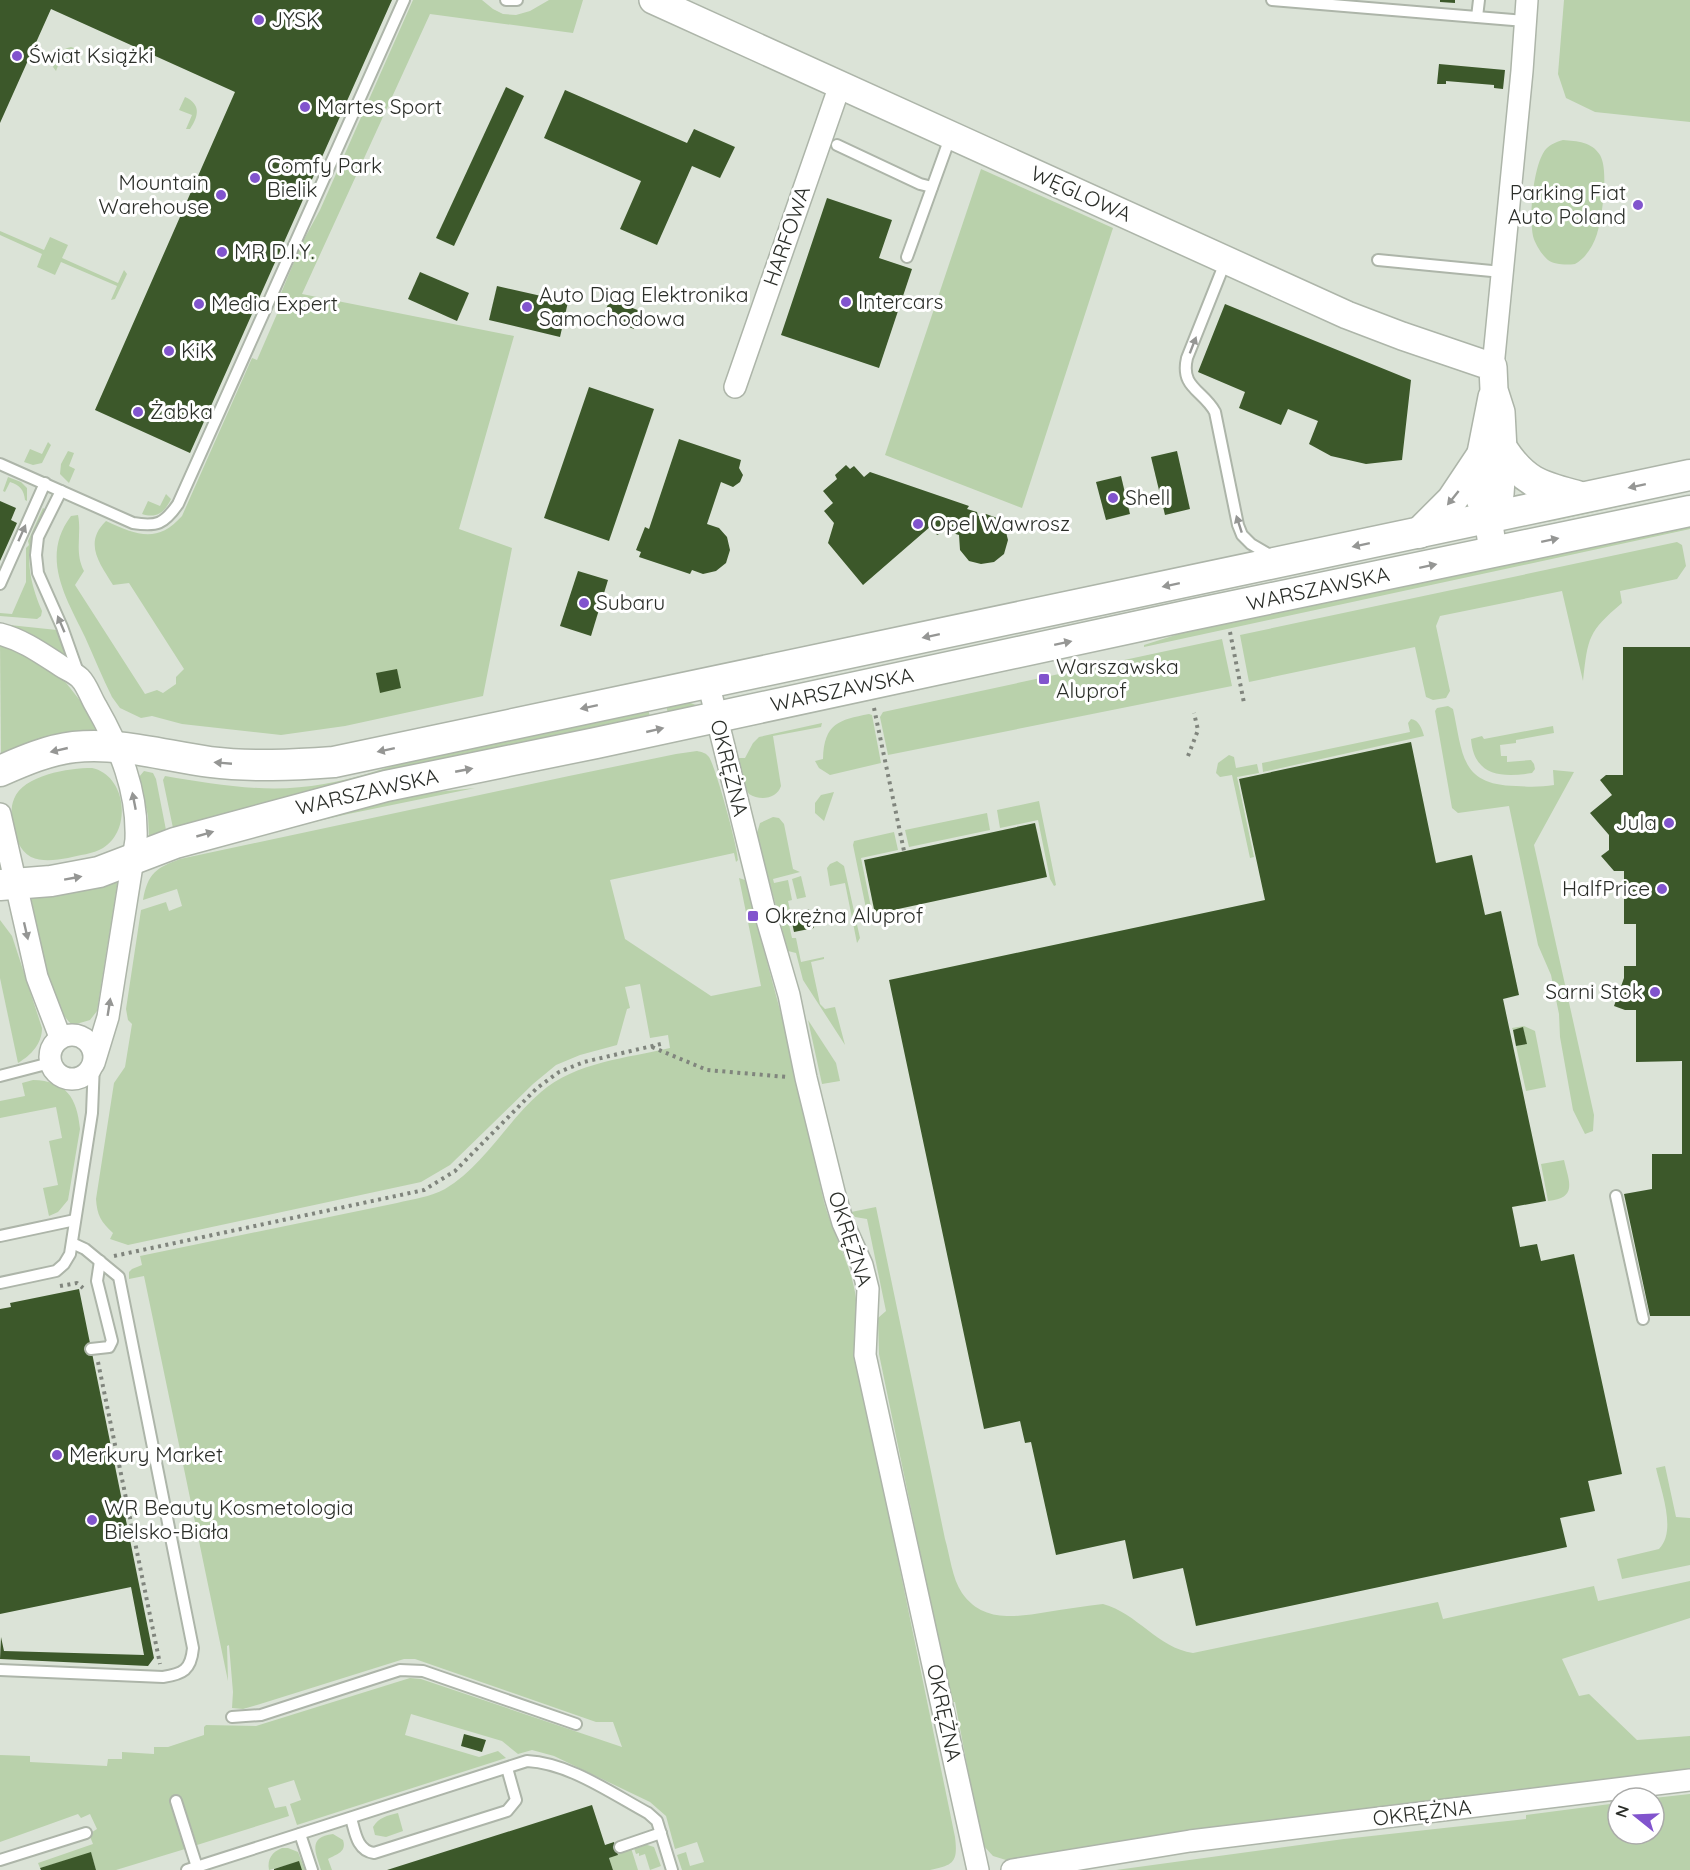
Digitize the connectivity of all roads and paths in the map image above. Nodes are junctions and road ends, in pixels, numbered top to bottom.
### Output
1 (404, 0) edge
2 (506, 0) edge
3 (517, 0) edge
4 (653, 0) edge
5 (1272, 0) edge
6 (1479, 0) edge
7 (1526, 10) edge
8 (1477, 17) junction
9 (840, 85) junction
10 (951, 135) junction
11 (837, 145) dead end
12 (932, 187) junction
13 (908, 257) dead end
14 (1226, 260) junction
15 (1378, 260) dead end
16 (1502, 272) junction
17 (1494, 379) junction
18 (735, 387) dead end
19 (1492, 454) junction
20 (0, 464) edge
21 (1690, 475) edge
22 (45, 483) junction
23 (61, 491) junction
24 (1583, 498) junction
25 (1690, 511) edge
26 (1488, 517) junction
27 (1419, 533) junction
28 (1493, 552) junction
29 (1281, 562) junction
30 (0, 584) edge
31 (1230, 632) dead end
32 (0, 634) edge
33 (80, 679) junction
34 (708, 682) junction
35 (1244, 703) dead end
36 (874, 707) dead end
37 (1194, 713) dead end
38 (717, 716) junction
39 (117, 746) junction
40 (1188, 756) dead end
41 (0, 771) edge
42 (0, 814) edge
43 (904, 851) dead end
44 (133, 858) junction
45 (7, 885) edge
46 (60, 1037) junction
47 (665, 1043) dead end
48 (651, 1046) junction
49 (93, 1063) junction
50 (51, 1064) junction
51 (0, 1076) edge
52 (806, 1078) junction
53 (1616, 1196) dead end
54 (75, 1220) junction
55 (0, 1236) edge
56 (72, 1242) junction
57 (100, 1261) junction
58 (0, 1283) edge
59 (55, 1287) dead end
60 (84, 1289) dead end
61 (1643, 1318) dead end
62 (93, 1349) joint
63 (0, 1670) edge
64 (163, 1677) junction
65 (232, 1717) dead end
66 (576, 1724) dead end
67 (507, 1768) junction
68 (1690, 1780) edge
69 (176, 1801) dead end
70 (351, 1818) junction
71 (86, 1833) dead end
72 (661, 1833) junction
73 (300, 1834) junction
74 (620, 1847) dead end
75 (0, 1860) edge
76 (192, 1868) edge
77 (312, 1870) edge
78 (672, 1870) edge
79 (978, 1870) edge
80 (1012, 1870) edge

1 - 23 lane
2 - 3 lane
4 - 9 street, WĘGLOWA
5 - 8 lane
6 - 8 lane
7 - 8 lane
7 - 16 street
9 - 10 street, WĘGLOWA
9 - 18 street, HARFOWA
10 - 12 lane
10 - 14 street, WĘGLOWA
11 - 12 lane
12 - 13 lane
14 - 17 street, WĘGLOWA
29 -> 14 lane
15 - 16 lane
16 - 17 street
17 - 19 street
19 - 24 main road
19 - 26 street
19 -> 27 main road
20 - 22 lane
21 -> 24 main road, WARSZAWSKA
22 - 23 lane
30 -> 22 lane
33 -> 23 lane
24 - 26 main road, WARSZAWSKA
28 -> 25 main road, WARSZAWSKA
26 - 27 main road, WARSZAWSKA
26 - 28 street
27 -> 29 main road, WARSZAWSKA
38 -> 28 main road, WARSZAWSKA
29 -> 34 main road, WARSZAWSKA
31 - 35 path
32 - 33 street
33 - 39 street
34 - 38 street, OKRĘŻNA
34 -> 39 main road, WARSZAWSKA
36 - 43 path
37 - 40 path
44 -> 38 main road, WARSZAWSKA
38 - 52 street, OKRĘŻNA
39 -> 41 main road, WARSZAWSKA
44 -> 39 street
42 - 45 street
45 -> 44 main road, WARSZAWSKA
49 -> 44 street
45 -> 46 street
46 - 49 street
46 - 50 street
47 - 48 path
48 - 52 path
48 - 57 path
49 - 50 street
49 - 54 lane
50 - 51 lane
52 - 79 street, OKRĘŻNA
53 - 61 lane
54 - 55 lane
54 - 56 lane
56 - 57 lane
56 - 58 lane
57 - 62 lane
57 - 64 lane
59 - 60 path
62 - 64 path
63 - 64 lane
65 - 66 lane
67 - 70 lane
67 - 70 lane
67 - 72 lane
68 - 80 street, OKRĘŻNA
69 - 76 lane
70 - 73 lane
71 - 75 lane
72 - 74 lane
72 - 78 lane
73 - 76 lane
73 - 77 lane

